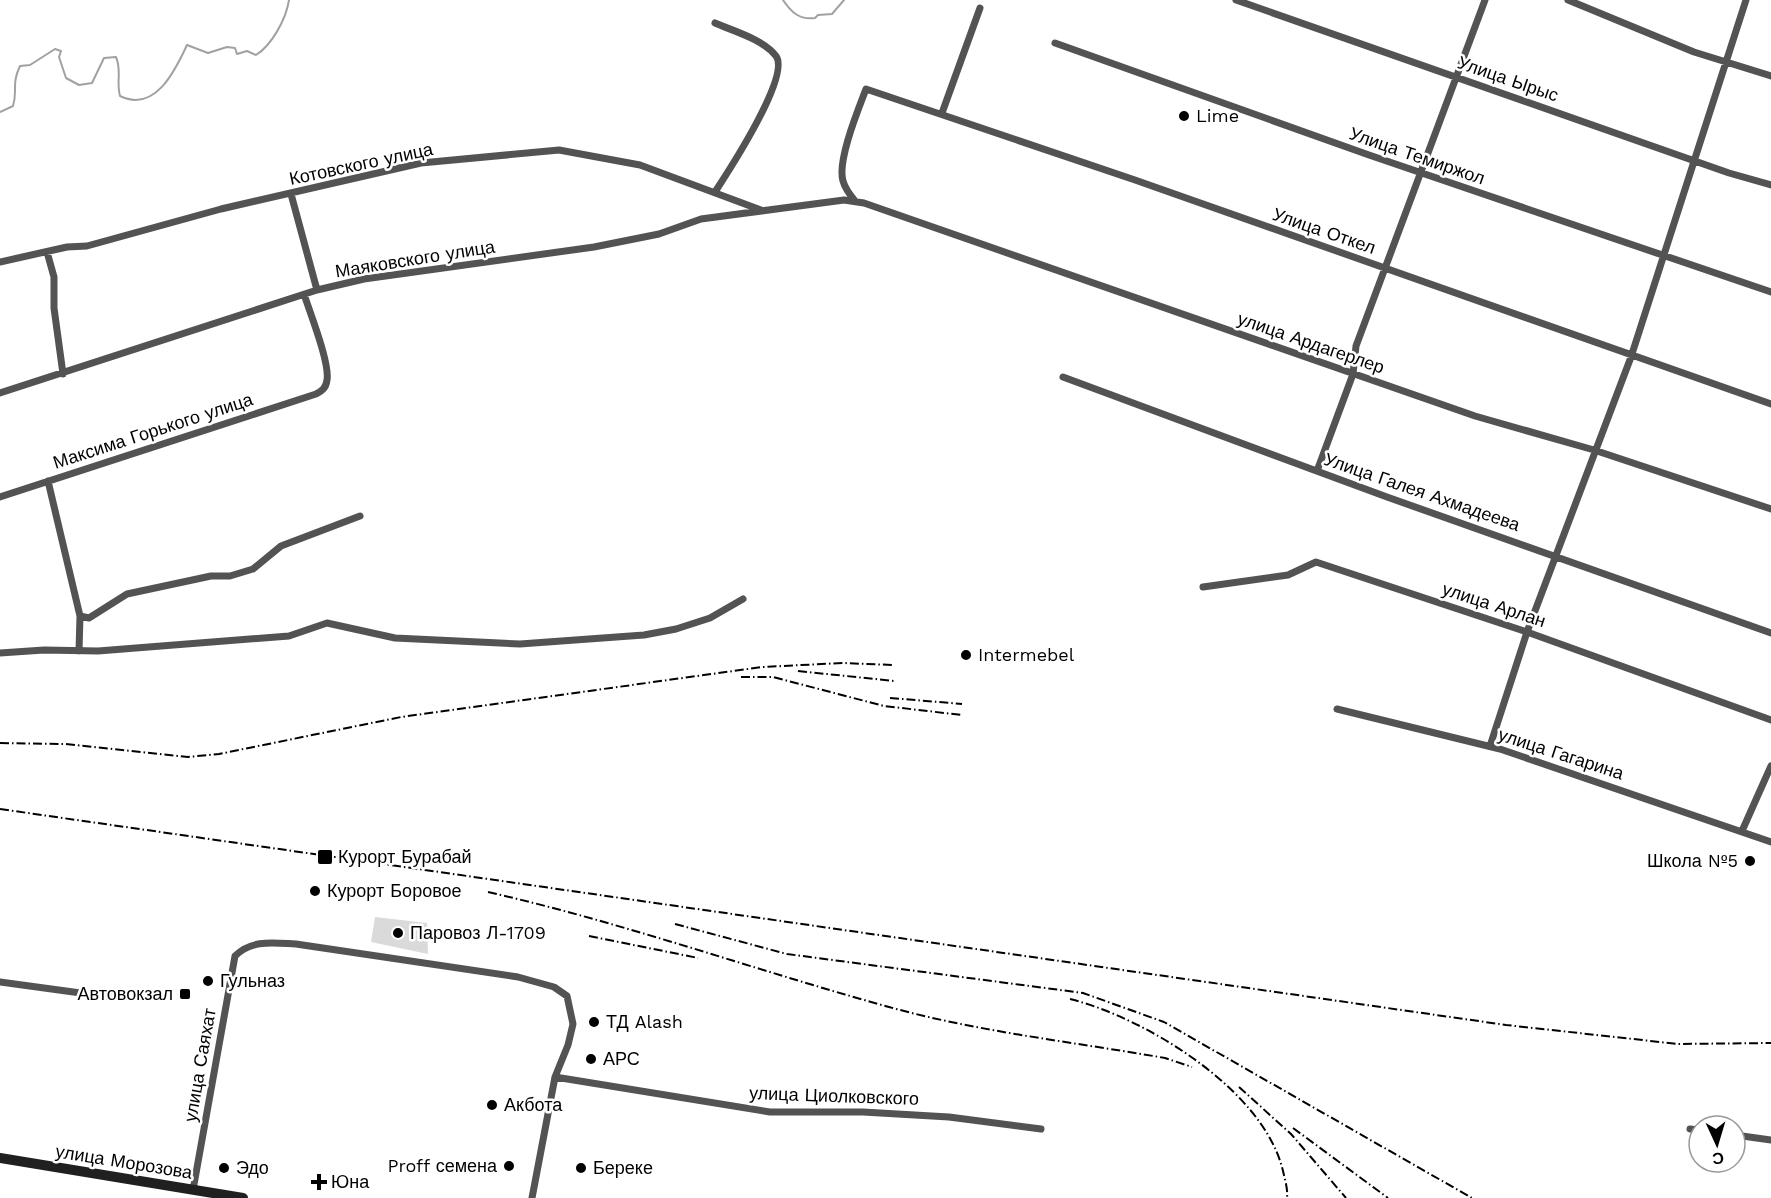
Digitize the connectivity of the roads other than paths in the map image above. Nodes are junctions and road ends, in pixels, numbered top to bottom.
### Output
1 (1236, 0) edge
2 (1485, 0) edge
3 (1568, 0) edge
4 (1746, 0) edge
5 (980, 8) dead end
6 (715, 23) dead end
7 (1055, 43) dead end
8 (1726, 63) junction
9 (1771, 76) edge
10 (1457, 77) junction
11 (942, 113) junction
12 (1694, 160) junction
13 (1422, 174) junction
14 (1771, 185) edge
15 (715, 192) junction
16 (291, 194) junction
17 (844, 200) joint
18 (855, 201) junction
19 (763, 210) junction
20 (47, 252) junction
21 (1663, 256) junction
22 (0, 262) edge
23 (1385, 268) junction
24 (317, 290) junction
25 (1771, 292) edge
26 (304, 294) junction
27 (1631, 357) junction
28 (63, 374) junction
29 (1353, 374) junction
30 (1063, 377) dead end
31 (0, 393) edge
32 (1771, 404) edge
33 (1594, 450) junction
34 (1317, 471) junction
35 (48, 481) junction
36 (0, 497) edge
37 (1771, 509) edge
38 (360, 516) dead end
39 (1557, 555) junction
40 (1203, 587) dead end
41 (743, 599) dead end
42 (80, 616) junction
43 (1527, 632) junction
44 (1771, 633) edge
45 (79, 651) junction
46 (0, 653) edge
47 (1337, 710) dead end
48 (1771, 720) edge
49 (1490, 746) junction
50 (1771, 766) edge
51 (1742, 831) junction
52 (1771, 842) edge
53 (0, 982) edge
54 (110, 997) dead end
55 (555, 1077) junction
56 (1041, 1128) dead end
57 (1747, 1137) edge
58 (1771, 1140) edge
59 (0, 1158) edge
60 (193, 1190) junction
61 (243, 1198) edge
62 (531, 1198) edge

1 - 10 street, Улица Ырыс
2 - 10 street
3 - 8 street
4 - 8 street
5 - 11 street
6 - 15 street
7 - 13 street, Улица Темиржол
8 - 9 street
8 - 12 street
10 - 12 street, Улица Ырыс
10 - 13 street
11 - 18 street, Улица Откел
11 - 23 street, Улица Откел
12 - 14 street, Улица Ырыс
12 - 21 street
13 - 21 street, Улица Темиржол
13 - 23 street
15 - 16 street, Котовского улица
15 - 19 street, Котовского улица
16 - 20 street, Котовского улица
16 - 24 street
17 - 18 street, улица Ардагерлер
17 - 19 street, Маяковского улица
18 - 29 street, улица Ардагерлер
19 - 24 street, Маяковского улица
20 - 22 street, Котовского улица
20 - 28 street
21 - 25 street, Улица Темиржол
21 - 27 street
23 - 27 street, Улица Откел
23 - 29 street
24 - 26 street, Маяковского улица
26 - 28 street, Маяковского улица
26 - 35 street, Максима Горького улица
27 - 32 street, Улица Откел
27 - 33 street
28 - 31 street, Маяковского улица
29 - 33 street, улица Ардагерлер
29 - 34 street
30 - 34 street, Улица Галея Ахмадеева
33 - 37 street, улица Ардагерлер
33 - 39 street
34 - 39 street, Улица Галея Ахмадеева
35 - 36 street, Максима Горького улица
35 - 42 street
38 - 42 street
39 - 43 street
39 - 44 street, Улица Галея Ахмадеева
40 - 43 street, улица Арлан
41 - 45 street
42 - 45 street
43 - 48 street, улица Арлан
43 - 49 street
45 - 46 street
47 - 49 street, улица Гагарина
49 - 51 street, улица Гагарина
50 - 51 street
51 - 52 street, улица Гагарина
53 - 54 street
55 - 56 street, улица Циолковского
55 - 60 street, улица Саяхат
55 - 62 street, улица Саяхат
57 - 58 street
59 - 60 main road, улица Морозова
60 - 61 main road, улица Морозова

